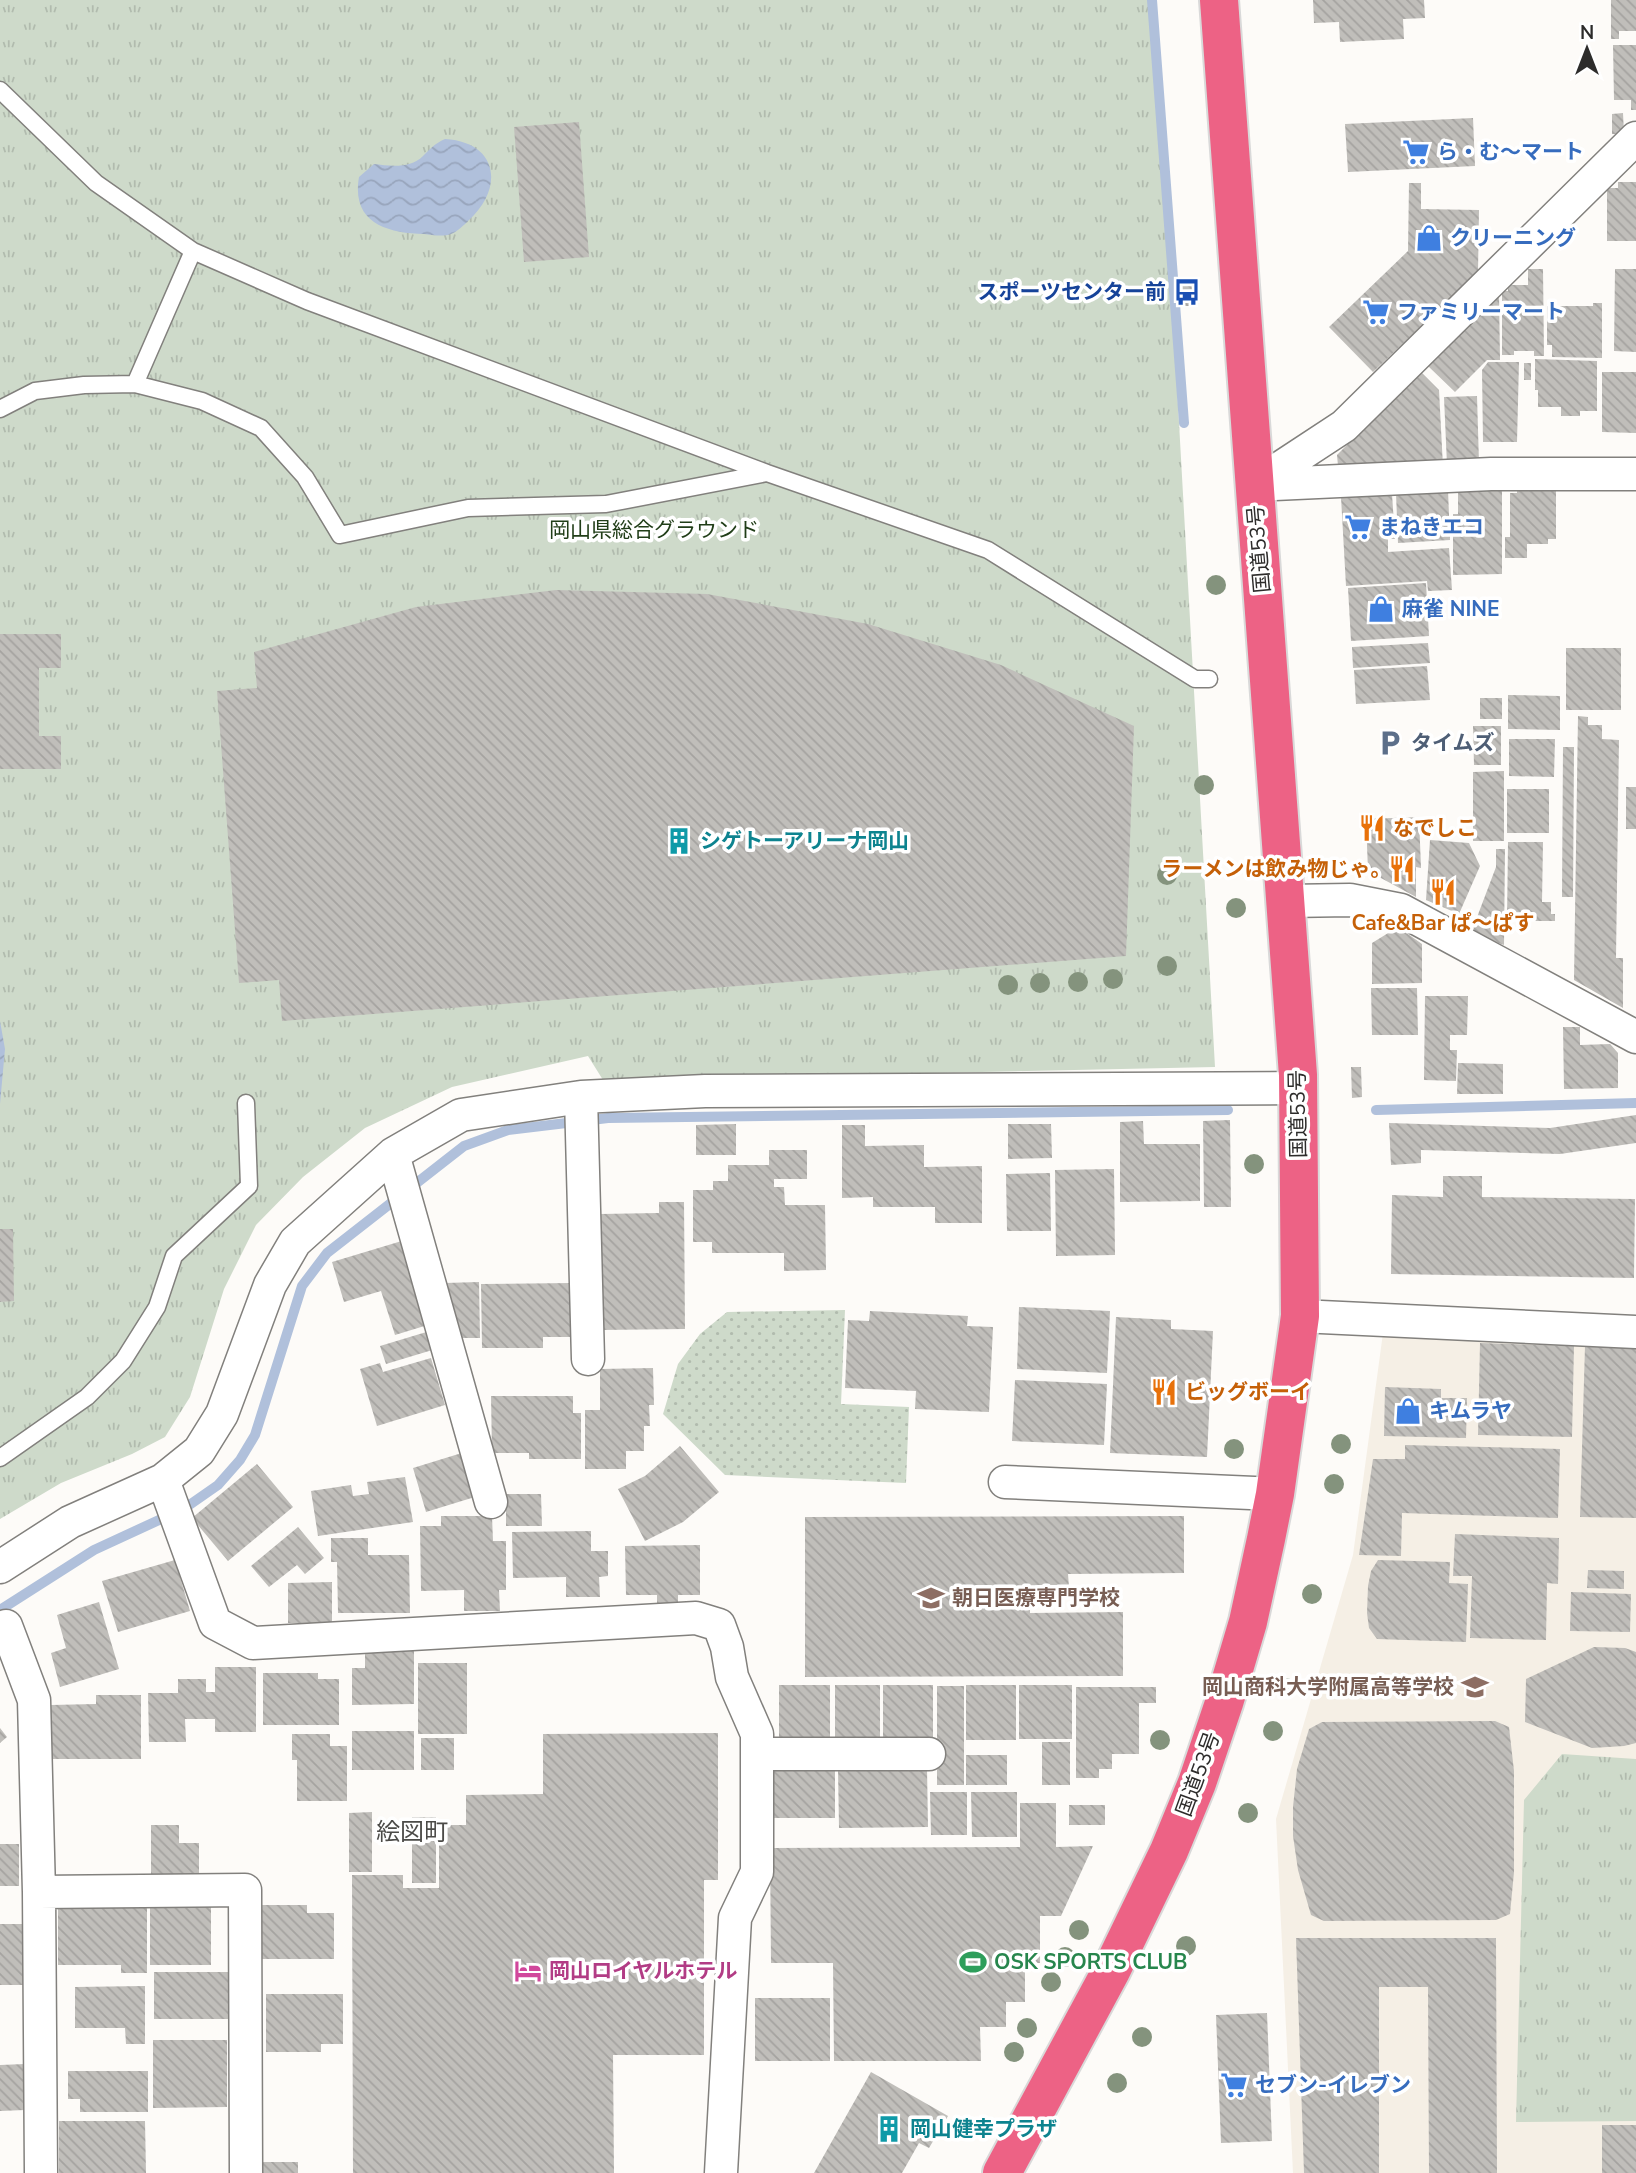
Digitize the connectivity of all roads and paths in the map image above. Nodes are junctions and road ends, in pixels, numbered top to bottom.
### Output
1 (1219, 0) edge
2 (0, 90) edge
3 (1636, 138) edge
4 (193, 251) junction
5 (135, 384) junction
6 (0, 410) edge
7 (767, 473) junction
8 (1636, 474) edge
9 (1254, 485) junction
10 (1209, 679) dead end
11 (1287, 901) junction
12 (1636, 1037) edge
13 (1298, 1088) junction
14 (246, 1103) dead end
15 (582, 1115) junction
16 (400, 1180) junction
17 (1300, 1316) junction
18 (1636, 1332) edge
19 (588, 1359) dead end
20 (0, 1458) edge
21 (1005, 1482) dead end
22 (1275, 1494) junction
23 (171, 1502) junction
24 (491, 1502) dead end
25 (0, 1567) edge
26 (6, 1626) dead end
27 (929, 1754) dead end
28 (757, 1755) junction
29 (39, 1892) junction
30 (41, 2173) edge
31 (246, 2173) edge
32 (721, 2173) edge
33 (1002, 2173) edge

1 - 9 highway, 国道53号
2 - 4 lane
3 - 9 street
4 - 5 lane
4 - 7 lane
5 - 6 lane
5 - 7 lane
7 - 10 lane
8 - 9 street
9 - 11 highway, 国道53号
11 - 12 street
11 - 13 highway, 国道53号
13 - 15 street
13 - 17 highway, 国道53号
14 - 20 lane
15 - 16 street
15 - 19 street
16 - 23 street
16 - 24 street
17 - 18 street
17 - 22 highway, 国道53号
21 - 22 street
22 - 33 highway, 国道53号
23 - 25 street
23 - 28 street
26 - 29 street
27 - 28 street
28 - 32 street
29 - 30 street
29 - 31 street

